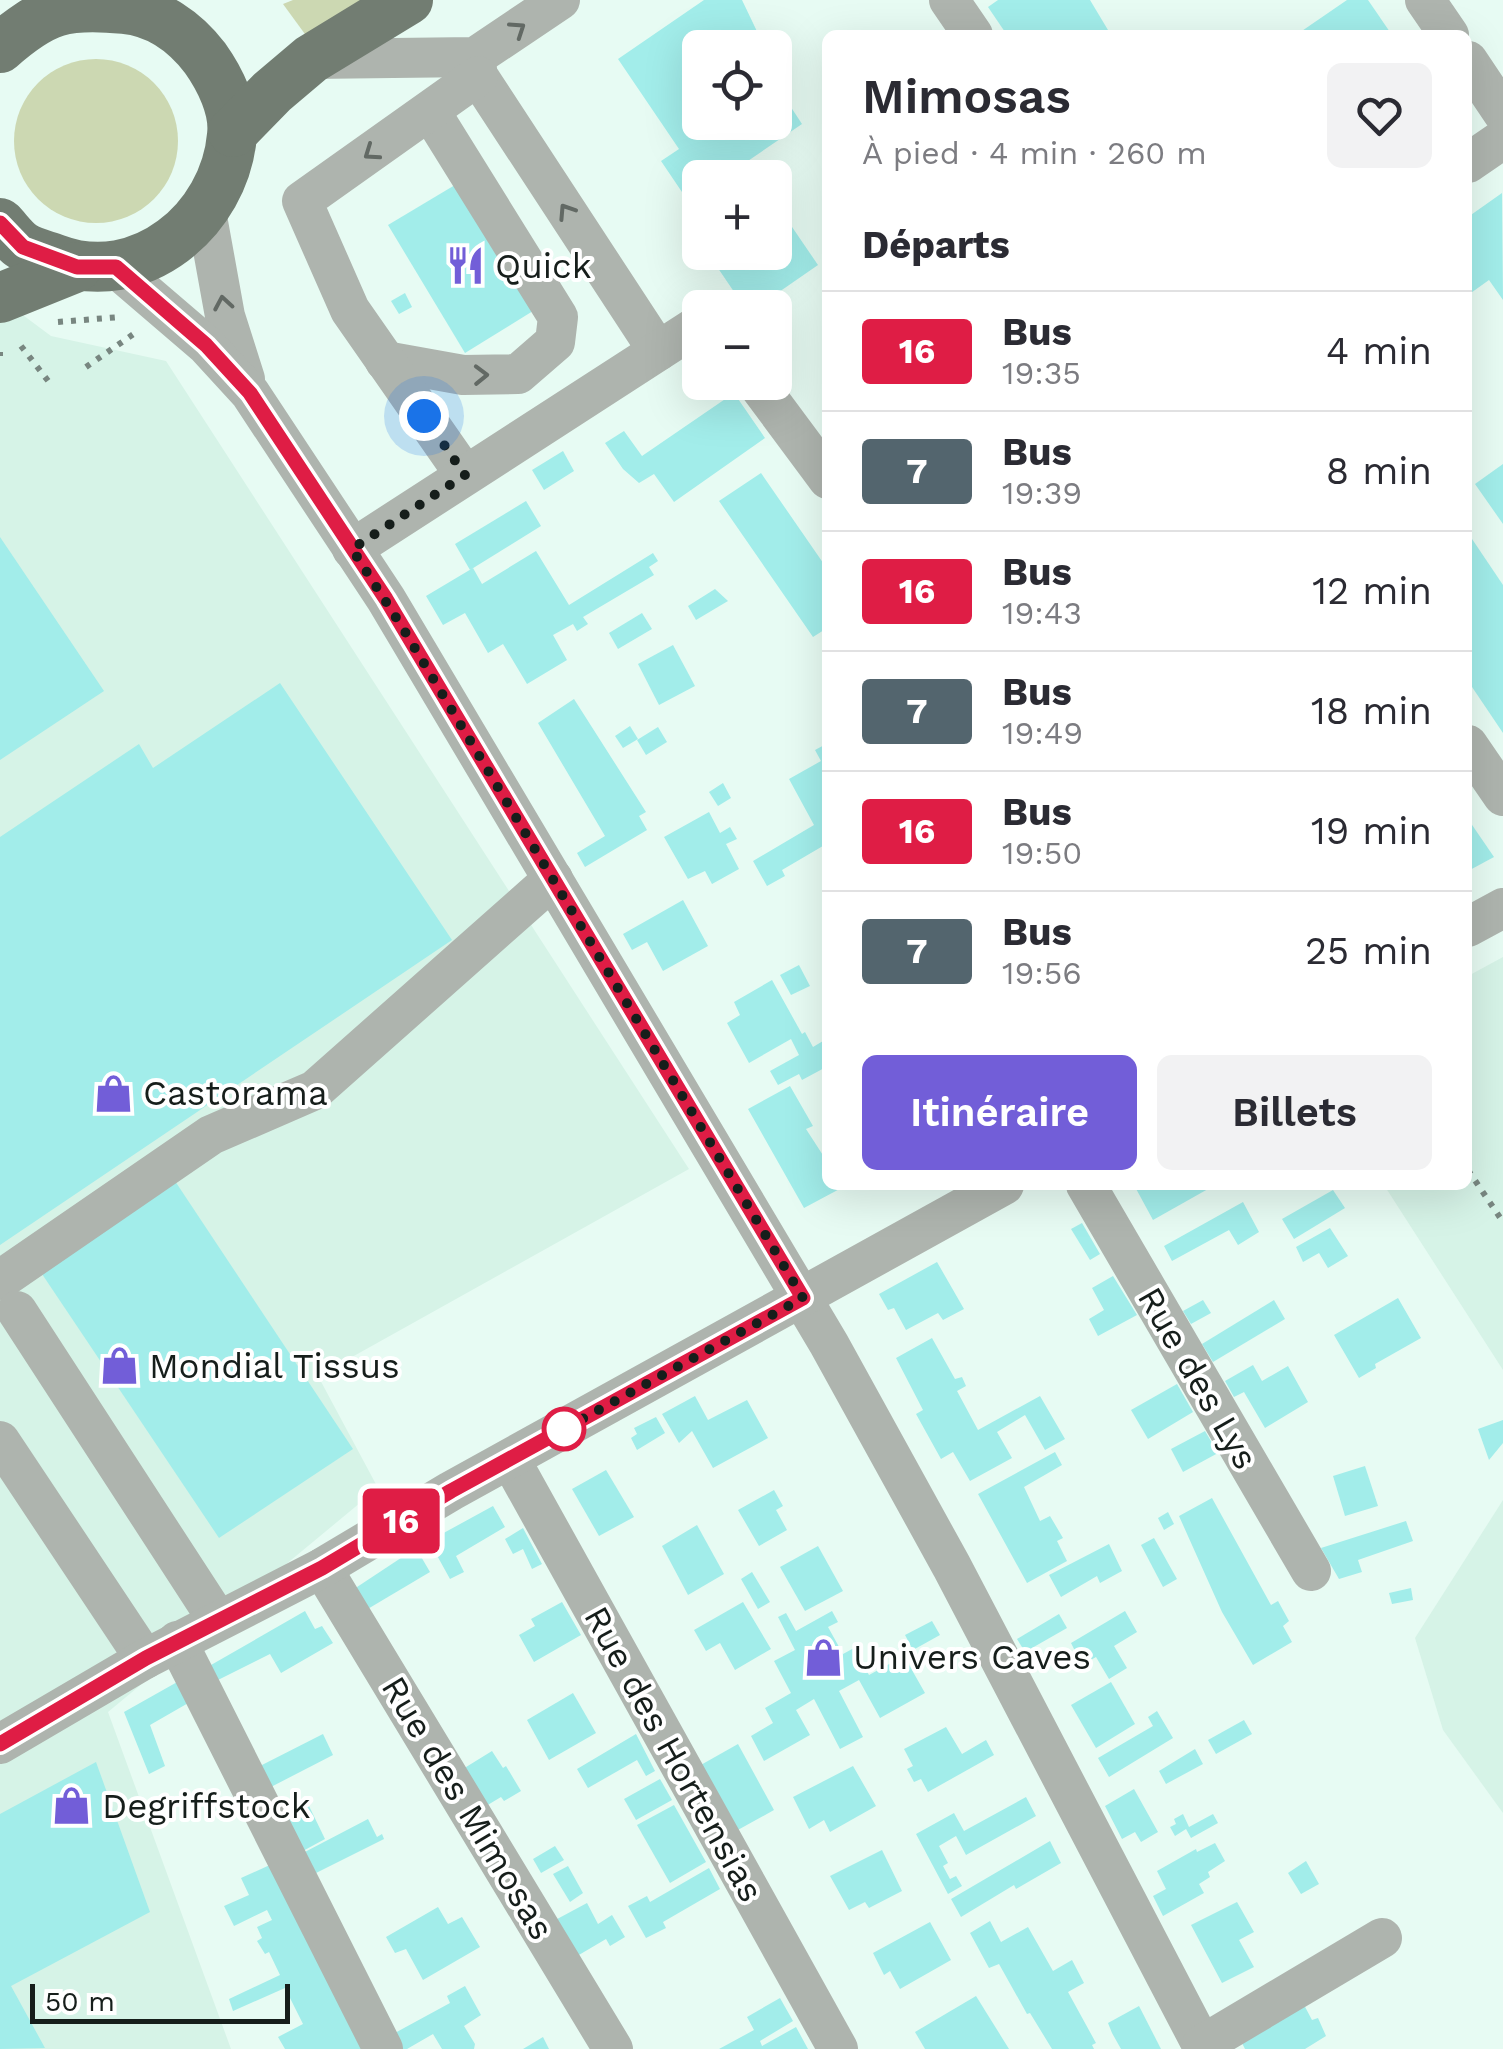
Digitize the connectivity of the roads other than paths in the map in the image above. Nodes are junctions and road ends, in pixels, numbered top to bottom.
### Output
1 (191, 0) edge
2 (408, 0) edge
3 (560, 0) edge
4 (949, 0) edge
5 (1425, 0) edge
6 (79, 2) edge
7 (144, 11) junction
8 (970, 30) edge
9 (1446, 30) edge
10 (0, 48) edge
11 (311, 59) junction
12 (1483, 65) edge
13 (477, 67) junction
14 (430, 111) junction
15 (1503, 112) edge
16 (233, 132) junction
17 (1503, 139) edge
18 (1472, 161) edge
19 (206, 212) junction
20 (0, 223) edge
21 (96, 267) junction
22 (0, 298) edge
23 (682, 336) edge
24 (658, 351) junction
25 (385, 360) junction
26 (250, 393) junction
27 (769, 400) edge
28 (822, 471) edge
29 (465, 475) junction
30 (352, 549) junction
31 (1472, 752) edge
32 (1503, 796) edge
33 (553, 879) junction
34 (1503, 908) edge
35 (1472, 925) edge
36 (995, 1190) edge
37 (1089, 1190) edge
38 (9, 1296) edge
39 (803, 1298) junction
40 (0, 1441) edge
41 (510, 1459) junction
42 (322, 1568) junction
43 (1310, 1571) dead end
44 (217, 1620) junction
45 (161, 1650) junction
46 (0, 1744) edge
47 (1382, 1938) dead end
48 (1203, 2047) edge
49 (383, 2049) edge
50 (613, 2049) edge
51 (838, 2049) edge

1 - 7 main road
2 - 11 main road
13 -> 3 street
4 - 8 street
5 - 9 street
6 - 7 main road
6 - 10 main road
7 - 16 main road
11 - 13 street
11 - 16 main road
12 - 15 street
13 - 14 street
24 -> 13 street
14 -> 25 street
25 -> 14 street
16 - 19 main road
17 - 18 street
19 - 21 main road
26 -> 19 street
20 - 21 main road
21 - 22 main road
21 - 26 street
23 - 24 street
24 - 29 street
25 - 29 street
26 - 30 street
27 - 28 street
29 - 30 street
30 - 33 street
31 - 32 street
33 - 38 street
33 - 39 street
34 - 35 street
36 - 39 street
37 - 43 street, Rue des Lys
38 - 44 street
39 - 41 street
39 - 48 street
40 - 45 street
41 - 42 street
41 - 51 street, Rue des Hortensias
42 - 44 street
42 - 50 street, Rue des Mimosas
44 - 45 street
45 - 46 street
45 - 49 street
47 - 48 street

